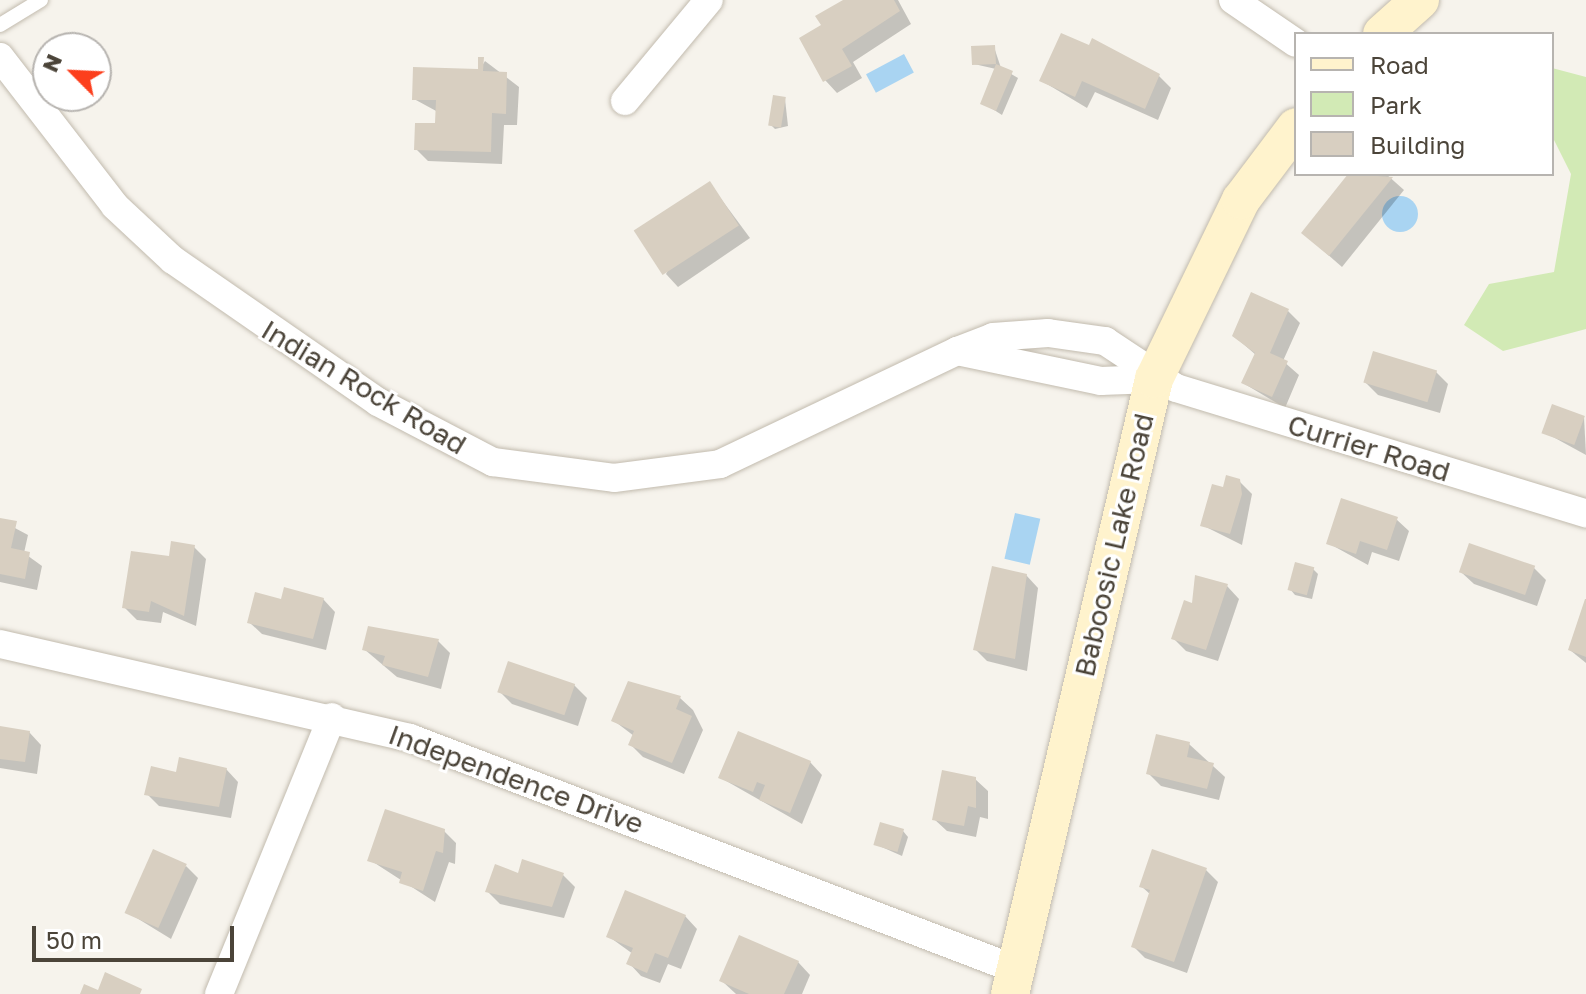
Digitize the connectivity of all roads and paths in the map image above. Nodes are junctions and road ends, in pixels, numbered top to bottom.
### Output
1 (41, 0) edge
2 (709, 0) edge
3 (1233, 0) edge
4 (1420, 0) edge
5 (0, 25) edge
6 (1384, 32) edge
7 (1294, 42) edge
8 (0, 57) edge
9 (625, 101) dead end
10 (1294, 130) edge
11 (957, 351) junction
12 (1154, 379) junction
13 (1586, 513) edge
14 (0, 644) edge
15 (332, 717) junction
16 (1012, 981) edge
17 (219, 994) edge

1 - 5 lane
2 - 9 street
3 - 7 street
4 - 6 street
8 - 11 street, Indian Rock Road
10 - 12 street, Baboosic Lake Road
11 - 12 street
11 - 12 street, Indian Rock Road
12 - 13 street, Currier Road
12 - 16 street, Baboosic Lake Road
14 - 15 street, Independence Drive
15 - 16 street, Independence Drive
15 - 17 street

